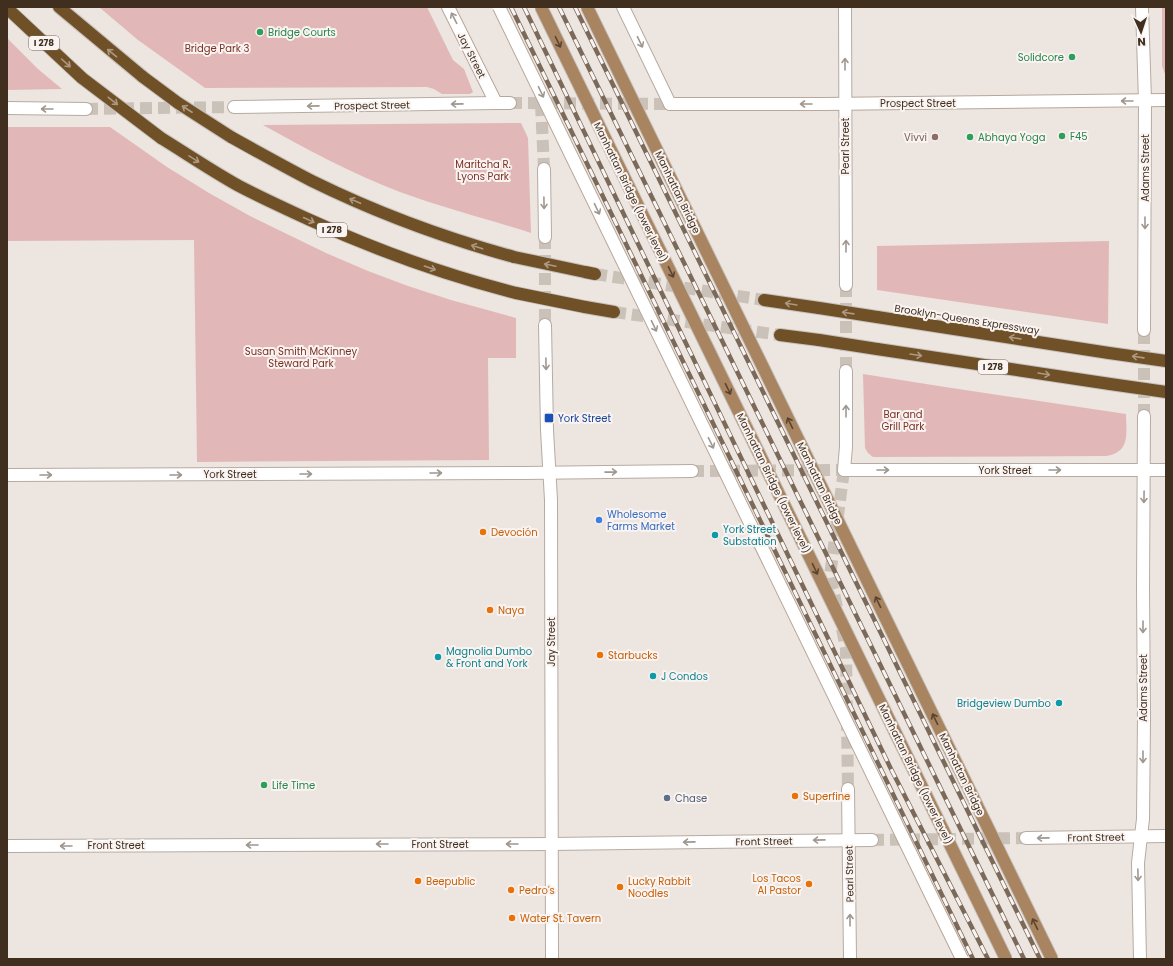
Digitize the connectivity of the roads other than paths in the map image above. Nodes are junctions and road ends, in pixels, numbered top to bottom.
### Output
1 (59, 7) edge
2 (448, 7) edge
3 (499, 7) edge
4 (541, 7) edge
5 (587, 7) edge
6 (623, 7) edge
7 (845, 7) edge
8 (1142, 7) edge
9 (7, 8) edge
10 (1145, 100) junction
11 (1166, 100) edge
12 (496, 103) junction
13 (845, 103) junction
14 (510, 104) tunnel mouth
15 (234, 107) tunnel mouth
16 (7, 108) edge
17 (86, 109) tunnel mouth
18 (544, 169) tunnel mouth
19 (545, 236) tunnel mouth
20 (590, 273) tunnel mouth
21 (846, 285) tunnel mouth
22 (764, 300) tunnel mouth
23 (614, 312) tunnel mouth
24 (545, 325) tunnel mouth
25 (1144, 330) tunnel mouth
26 (780, 335) tunnel mouth
27 (1166, 361) edge
28 (846, 371) tunnel mouth
29 (1166, 392) edge
30 (1144, 416) tunnel mouth
31 (1144, 469) junction
32 (1166, 470) edge
33 (692, 471) tunnel mouth
34 (550, 472) junction
35 (7, 475) edge
36 (848, 789) tunnel mouth
37 (1141, 836) junction
38 (1166, 836) edge
39 (1026, 838) tunnel mouth
40 (849, 840) junction
41 (872, 840) tunnel mouth
42 (551, 844) junction
43 (7, 846) edge
44 (552, 959) edge
45 (850, 959) edge
46 (962, 959) edge
47 (1006, 959) edge
48 (1052, 959) edge
49 (1140, 959) edge

20 -> 1 highway, bridge
12 -> 2 street, Jay Street
3 -> 46 street, bridge
4 -> 47 main road, Manhattan Bridge (lower level), bridge
48 -> 5 main road, Manhattan Bridge, bridge
6 - 13 street, Prospect Street
13 -> 7 street, Pearl Street
8 - 10 street, Adams Street
9 -> 23 highway, I 278, bridge
10 - 11 street, Prospect Street
10 -> 13 street, Prospect Street
10 -> 25 street, Adams Street
12 - 14 street, Prospect Street
12 -> 15 street, Prospect Street
21 -> 13 street, Pearl Street
17 -> 16 street
18 -> 19 street
27 -> 22 highway, Brooklyn-Queens Expressway, bridge
24 -> 34 street, Jay Street
26 -> 29 highway, I 278, bridge
28 - 31 street, York Street
30 - 31 street, Adams Street
31 - 32 street, York Street
31 -> 37 street, Adams Street
34 -> 33 street, York Street
35 -> 34 street, York Street
34 - 42 street, Jay Street
36 - 40 street, Pearl Street
37 - 38 street, Front Street
37 -> 39 street, Front Street
37 -> 49 street, Adams Street
40 - 41 street, Front Street
40 -> 42 street, Front Street
45 -> 40 street, Pearl Street
42 -> 43 street, Front Street
42 - 44 street, Jay Street

